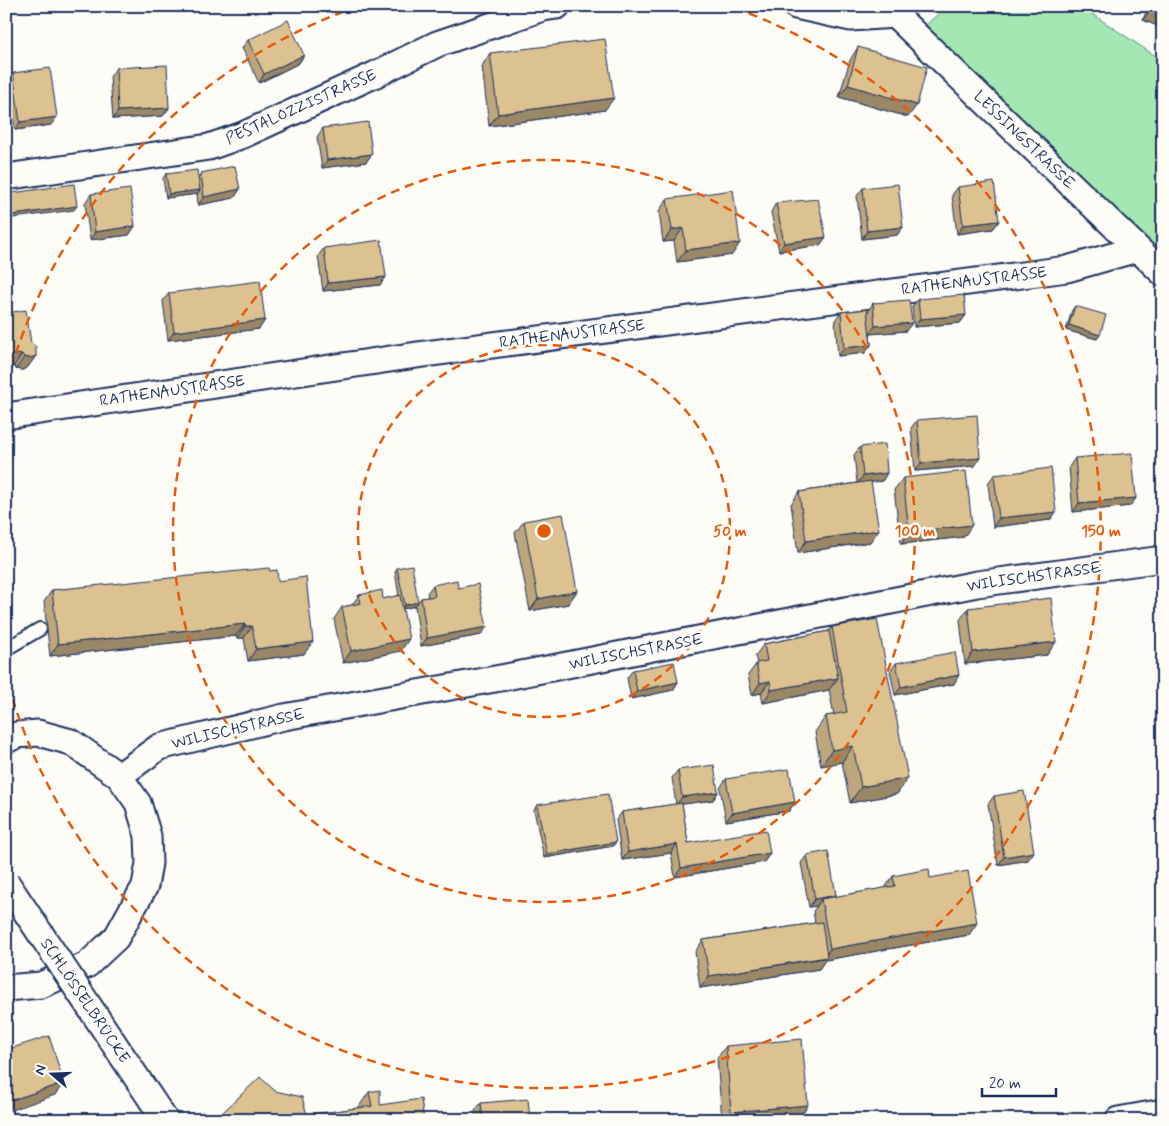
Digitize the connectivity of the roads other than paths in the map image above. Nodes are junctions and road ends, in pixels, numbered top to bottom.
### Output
1 (557, 6) edge
2 (796, 6) edge
3 (890, 11) edge
4 (6, 177) edge
5 (1137, 249) junction
6 (1163, 273) edge
7 (6, 416) edge
8 (1163, 559) edge
9 (40, 629) dead end
10 (6, 647) edge
11 (6, 740) edge
12 (119, 776) junction
13 (6, 882) edge
14 (6, 988) edge
15 (1163, 1112) edge
16 (165, 1120) edge
17 (1118, 1120) edge

1 - 4 street, PESTALOZZISTRASSE
2 - 3 street
3 - 5 street, LESSINGSTRASSE
5 - 6 street, LESSINGSTRASSE
5 - 7 street, RATHENAUSTRASSE
8 - 12 street, WILISCHSTRASSE
9 - 10 lane
11 - 12 street
12 - 14 street
13 - 16 street, SCHLÖSSELBRÜCKE, bridge
15 - 17 street

